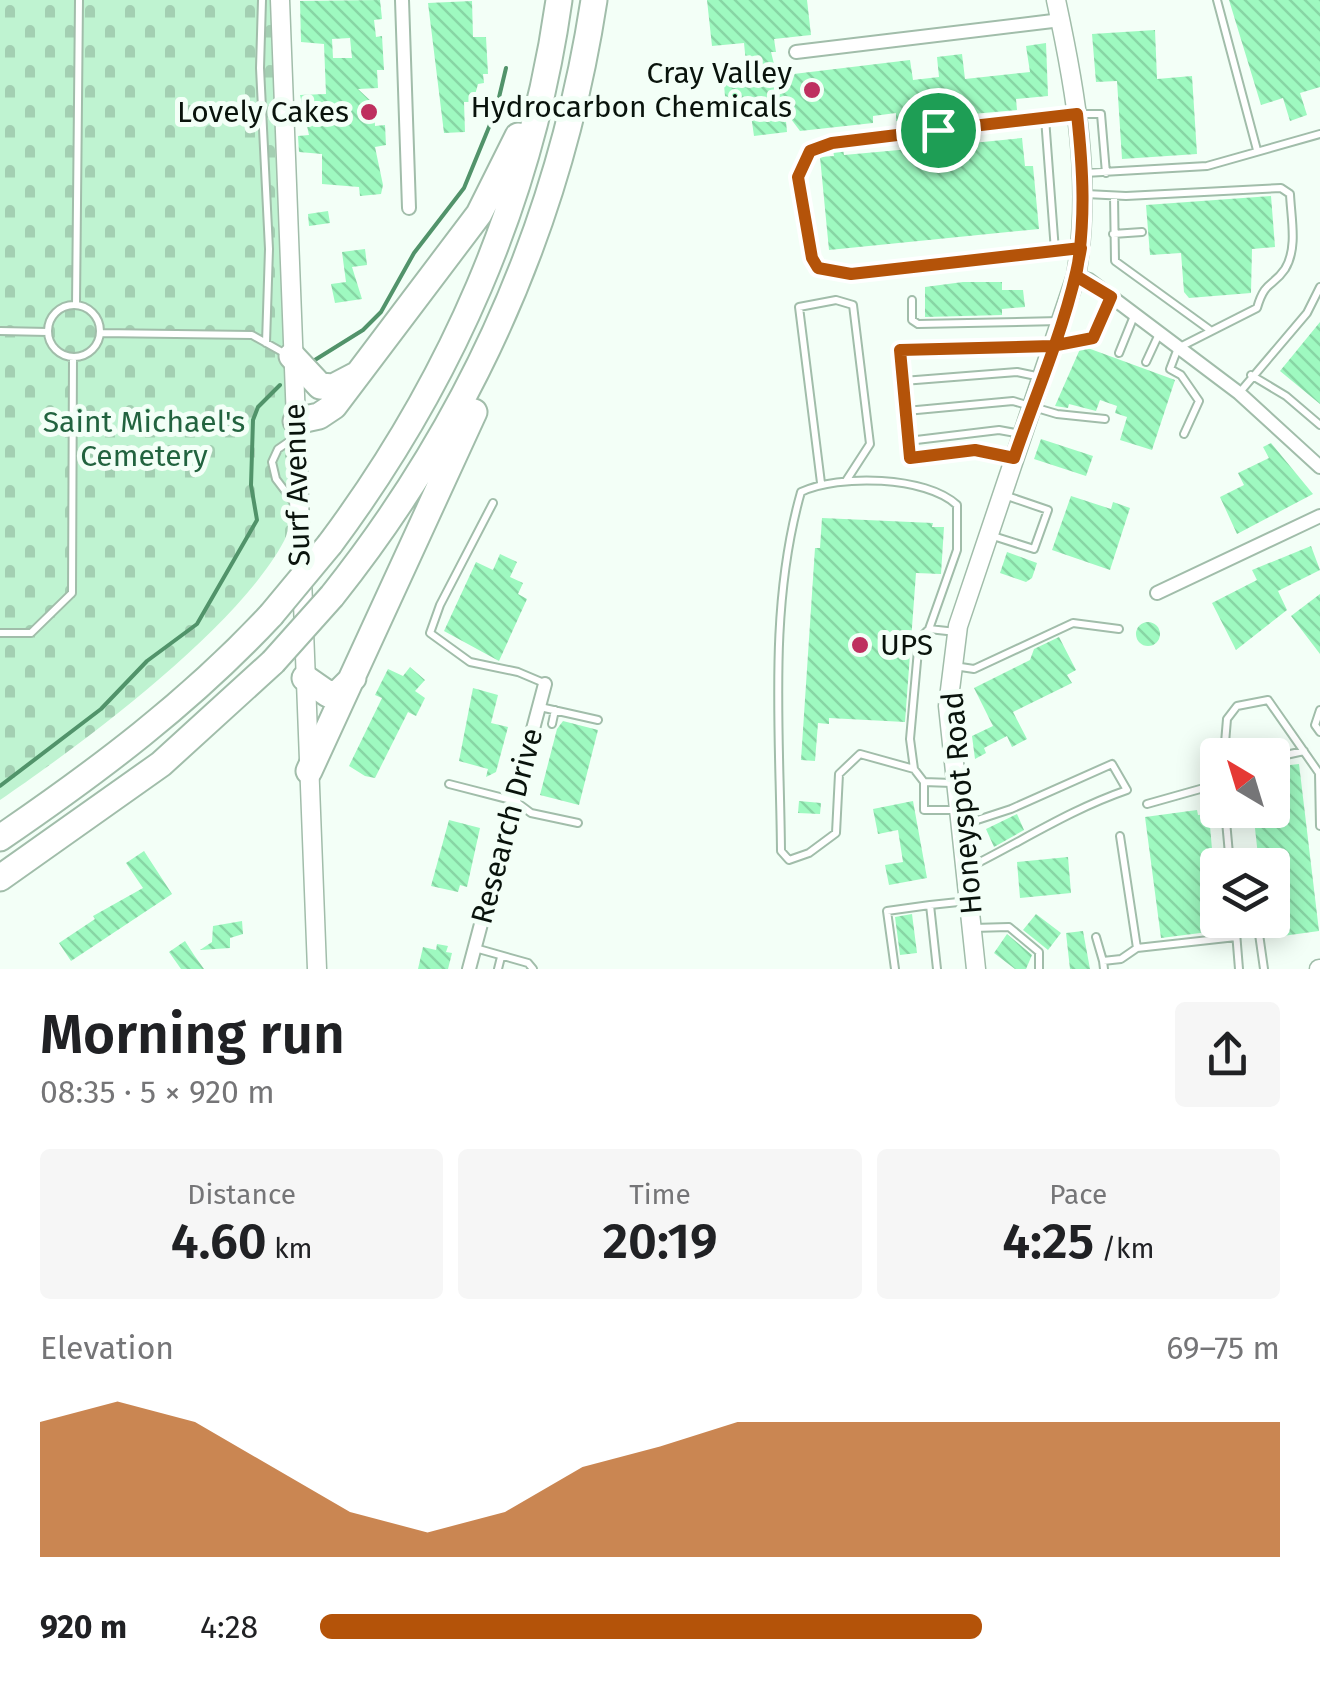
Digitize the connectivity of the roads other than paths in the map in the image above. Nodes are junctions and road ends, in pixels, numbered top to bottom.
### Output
1 (79, 0) edge
2 (262, 0) edge
3 (280, 0) edge
4 (402, 0) edge
5 (558, 0) edge
6 (594, 0) edge
7 (1056, 0) edge
8 (1217, 0) edge
9 (1060, 20) junction
10 (796, 52) dead end
11 (1077, 114) junction
12 (1044, 118) junction
13 (1320, 134) edge
14 (1257, 150) junction
15 (1084, 173) junction
16 (1106, 173) junction
17 (1084, 194) junction
18 (1114, 196) junction
19 (408, 208) dead end
20 (540, 226) junction
21 (1142, 232) dead end
22 (1112, 234) junction
23 (1081, 248) junction
24 (1055, 251) junction
25 (1076, 276) junction
26 (1320, 287) edge
27 (1111, 297) junction
28 (912, 300) dead end
29 (76, 305) junction
30 (1134, 314) junction
31 (1061, 321) junction
32 (1211, 330) junction
33 (0, 331) edge
34 (48, 332) junction
35 (100, 333) junction
36 (1159, 333) junction
37 (266, 343) junction
38 (1052, 346) junction
39 (1178, 348) junction
40 (1119, 353) dead end
41 (292, 356) junction
42 (73, 358) junction
43 (1146, 362) dead end
44 (356, 375) junction
45 (1251, 375) junction
46 (1041, 378) junction
47 (903, 381) junction
48 (1238, 394) junction
49 (1032, 405) junction
50 (906, 411) junction
51 (1106, 420) dead end
52 (1320, 426) edge
53 (296, 429) junction
54 (1022, 434) junction
55 (1184, 434) dead end
56 (908, 440) junction
57 (1014, 458) junction
58 (1319, 460) edge
59 (846, 481) junction
60 (821, 483) junction
61 (1001, 494) junction
62 (493, 503) dead end
63 (1320, 516) edge
64 (988, 534) junction
65 (1157, 594) dead end
66 (929, 629) junction
67 (1119, 629) dead end
68 (958, 632) junction
69 (0, 633) edge
70 (953, 666) junction
71 (305, 678) junction
72 (353, 678) junction
73 (545, 684) joint
74 (539, 706) junction
75 (555, 710) junction
76 (1320, 710) edge
77 (598, 720) dead end
78 (552, 724) dead end
79 (1320, 732) edge
80 (1226, 738) edge
81 (1304, 752) junction
82 (1290, 755) edge
83 (914, 769) junction
84 (309, 771) junction
85 (924, 782) junction
86 (450, 784) dead end
87 (956, 784) junction
88 (1200, 789) edge
89 (515, 800) junction
90 (1146, 804) dead end
91 (960, 818) junction
92 (578, 823) dead end
93 (1320, 826) edge
94 (1120, 836) dead end
95 (0, 838) edge
96 (966, 869) junction
97 (0, 878) edge
98 (969, 900) junction
99 (930, 905) junction
100 (972, 928) junction
101 (1096, 937) dead end
102 (1227, 938) edge
103 (1236, 938) edge
104 (1260, 938) edge
105 (474, 947) junction
106 (1138, 948) junction
107 (501, 957) junction
108 (1103, 965) edge
109 (316, 969) edge
110 (469, 969) edge
111 (498, 969) edge
112 (533, 969) edge
113 (894, 969) edge
114 (937, 969) edge
115 (976, 969) edge
116 (1040, 969) edge
117 (1239, 969) edge
118 (1264, 969) edge

1 - 29 lane
2 - 37 lane
3 - 41 main road, Surf Avenue
4 - 19 street
5 - 44 highway
5 - 95 highway, bridge
6 - 20 highway
7 - 9 main road, Honeyspot Road
8 - 14 lane
9 - 10 street
9 - 11 main road, Honeyspot Road
11 - 12 lane
11 - 15 main road, Honeyspot Road
11 - 16 lane
12 - 24 lane
12 - 24 lane
13 - 14 lane
14 - 16 lane
15 - 16 lane
15 - 17 main road, Honeyspot Road
17 - 18 lane
17 - 23 main road, Honeyspot Road
18 - 22 lane
18 - 32 lane
20 - 72 highway
20 - 97 highway, bridge
21 - 22 lane
22 - 32 lane
23 - 24 lane
23 - 25 main road, Honeyspot Road
25 - 27 street
25 - 31 main road, Honeyspot Road
26 - 45 lane
27 - 30 street
27 - 38 lane
28 - 31 lane
29 - 34 lane
29 - 35 lane
30 - 36 street
30 - 40 lane
31 - 38 main road, Honeyspot Road
32 - 39 lane
33 - 34 lane
34 - 42 lane
35 - 37 lane
35 - 42 lane
36 - 39 street
36 - 43 lane
37 - 41 lane
38 - 46 main road, Honeyspot Road
38 - 47 lane
39 - 48 street
39 - 55 lane
41 - 44 highway
41 - 53 main road, Surf Avenue
42 - 69 lane
44 - 53 highway
45 - 48 lane
45 - 52 lane
46 - 47 lane
46 - 49 main road, Honeyspot Road
47 - 50 lane
48 - 58 street
49 - 50 lane
49 - 51 lane
49 - 54 main road, Honeyspot Road
50 - 56 lane
53 - 71 main road, Surf Avenue
54 - 56 lane
54 - 57 main road, Honeyspot Road
56 - 57 lane
57 - 61 main road, Honeyspot Road
59 - 60 lane
59 - 60 lane
59 - 66 lane
60 - 83 lane
61 - 64 main road, Honeyspot Road
61 - 64 lane
62 - 73 lane
63 - 65 street
64 - 68 main road, Honeyspot Road
66 - 68 lane
66 - 83 lane
67 - 70 lane
68 - 70 main road, Honeyspot Road
70 - 87 main road, Honeyspot Road
71 - 72 highway
71 - 84 main road, Surf Avenue
72 - 84 highway
73 - 74 street, Research Drive
74 - 75 lane
74 - 89 street, Research Drive
75 - 77 lane
75 - 78 lane
76 - 79 lane
80 - 81 lane
81 - 82 lane
81 - 93 lane
83 - 85 lane
84 - 109 main road, Surf Avenue
85 - 87 lane
85 - 91 lane
86 - 89 lane
87 - 91 main road, Honeyspot Road
88 - 90 lane
89 - 92 lane
89 - 105 street, Research Drive
91 - 96 main road, Honeyspot Road
91 - 96 lane
94 - 106 lane
96 - 98 main road, Honeyspot Road
98 - 99 lane
98 - 100 main road, Honeyspot Road
99 - 113 lane
99 - 114 lane
100 - 115 main road, Honeyspot Road
100 - 116 lane
101 - 108 lane
102 - 106 lane
103 - 117 lane
104 - 118 lane
105 - 107 lane
105 - 110 street, Research Drive
106 - 108 lane
107 - 111 lane
107 - 112 lane

